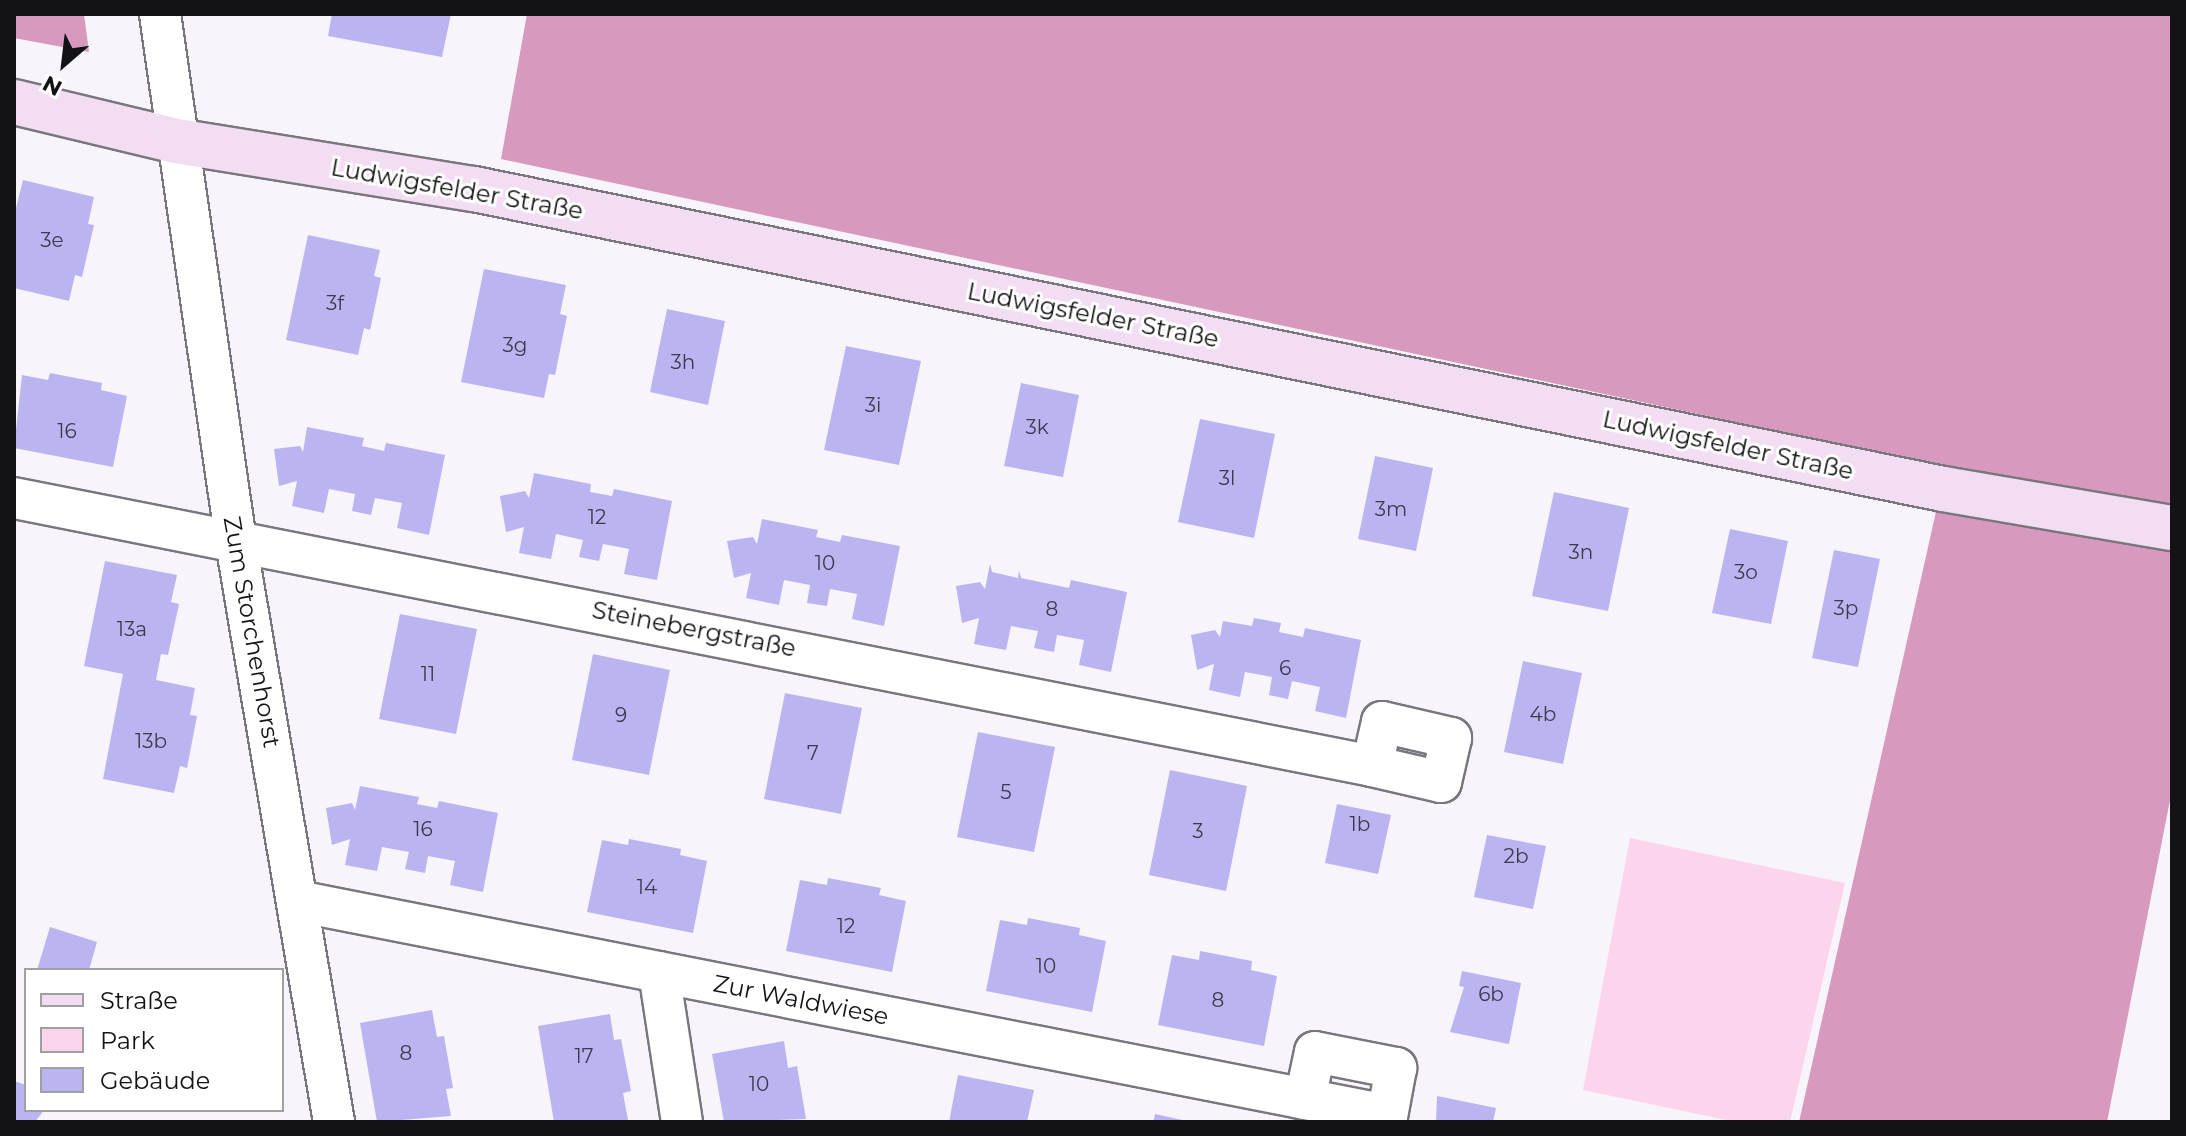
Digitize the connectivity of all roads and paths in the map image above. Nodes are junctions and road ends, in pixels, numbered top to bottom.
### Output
1 (160, 14) edge
2 (14, 102) edge
3 (176, 141) junction
4 (14, 498) edge
5 (2172, 528) edge
6 (236, 542) junction
7 (1372, 766) dead end
8 (297, 901) junction
9 (659, 972) junction
10 (1386, 1118) edge
11 (334, 1122) edge
12 (682, 1122) edge

1 - 3 street, Zum Storchenhorst
2 - 3 street, Ludwigsfelder Straße
3 - 5 street, Ludwigsfelder Straße
3 - 6 street, Zum Storchenhorst
4 - 6 street, Steinebergstraße
6 - 7 street, Steinebergstraße
6 - 8 street, Zum Storchenhorst
8 - 9 street, Zur Waldwiese
8 - 11 street, Zum Storchenhorst
9 - 10 street, Zur Waldwiese
9 - 12 street

